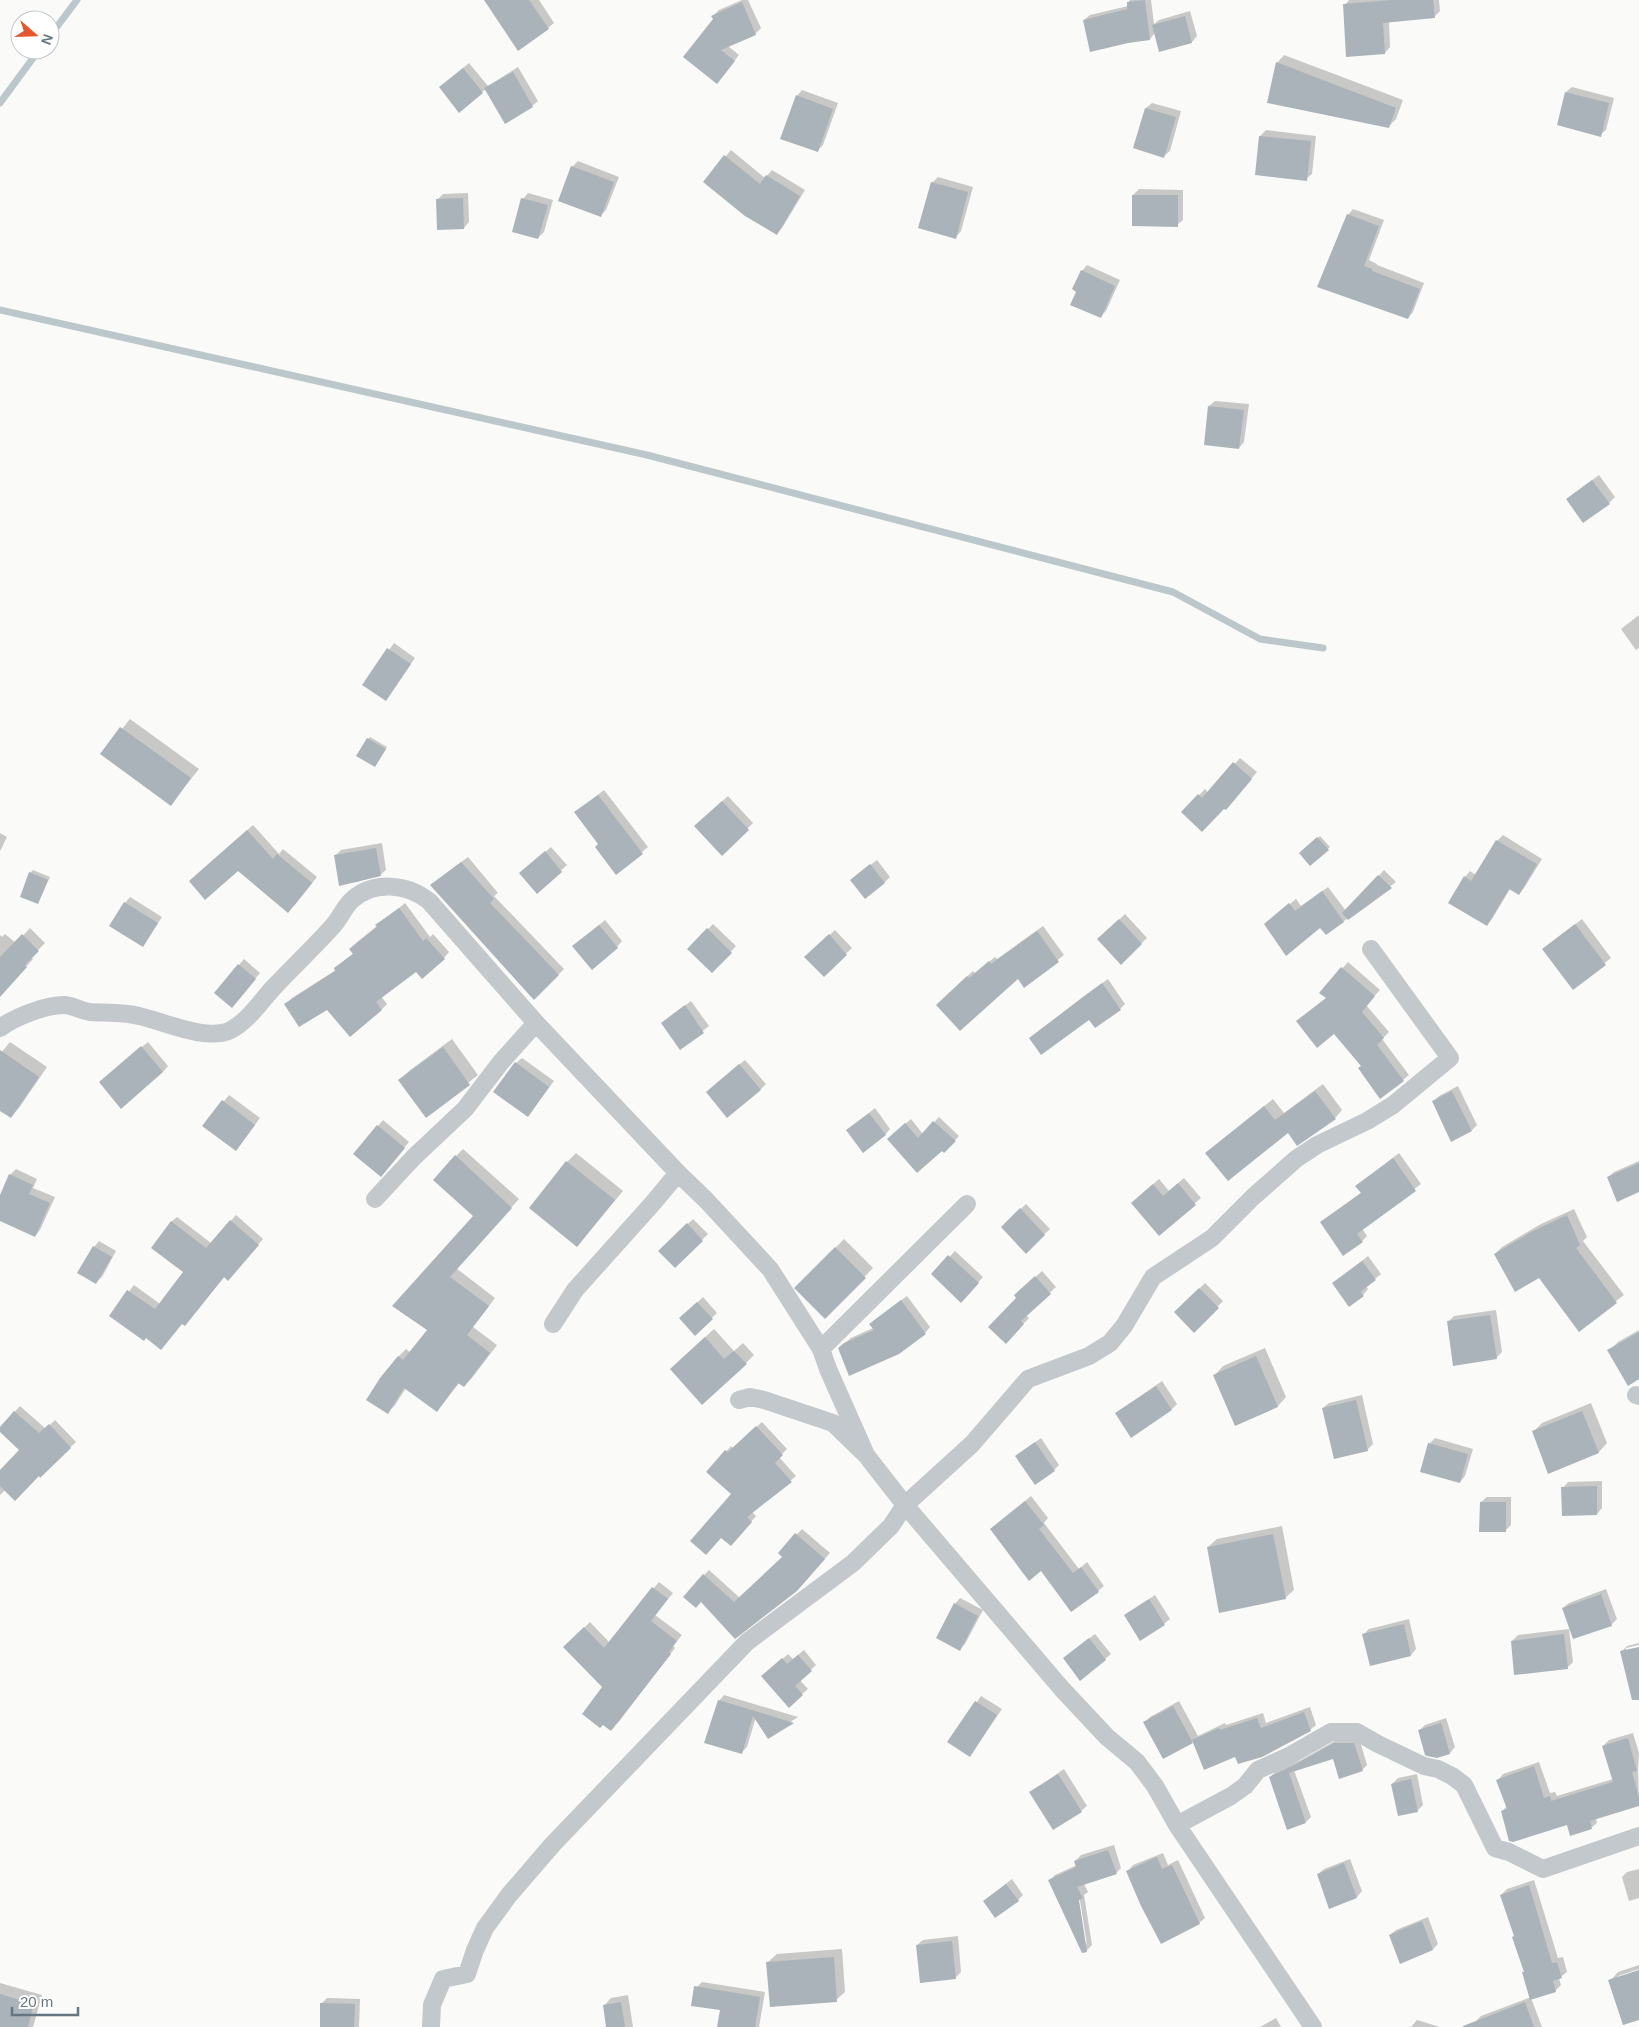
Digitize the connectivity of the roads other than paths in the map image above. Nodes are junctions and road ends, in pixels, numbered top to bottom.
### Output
1 (1371, 949) dead end
2 (536, 1023) junction
3 (0, 1028) edge
4 (678, 1173) junction
5 (376, 1199) dead end
6 (967, 1204) dead end
7 (553, 1324) dead end
8 (821, 1349) junction
9 (739, 1400) dead end
10 (866, 1455) junction
11 (905, 1505) junction
12 (1177, 1825) junction
13 (1639, 1836) edge
14 (431, 2027) edge
15 (1313, 2027) edge

1 - 11 street
2 - 3 street
2 - 4 street
2 - 5 street
4 - 7 street
4 - 8 street
6 - 8 street
8 - 10 street
9 - 10 street
10 - 11 street
11 - 12 street
11 - 14 street
12 - 13 street
12 - 15 street

